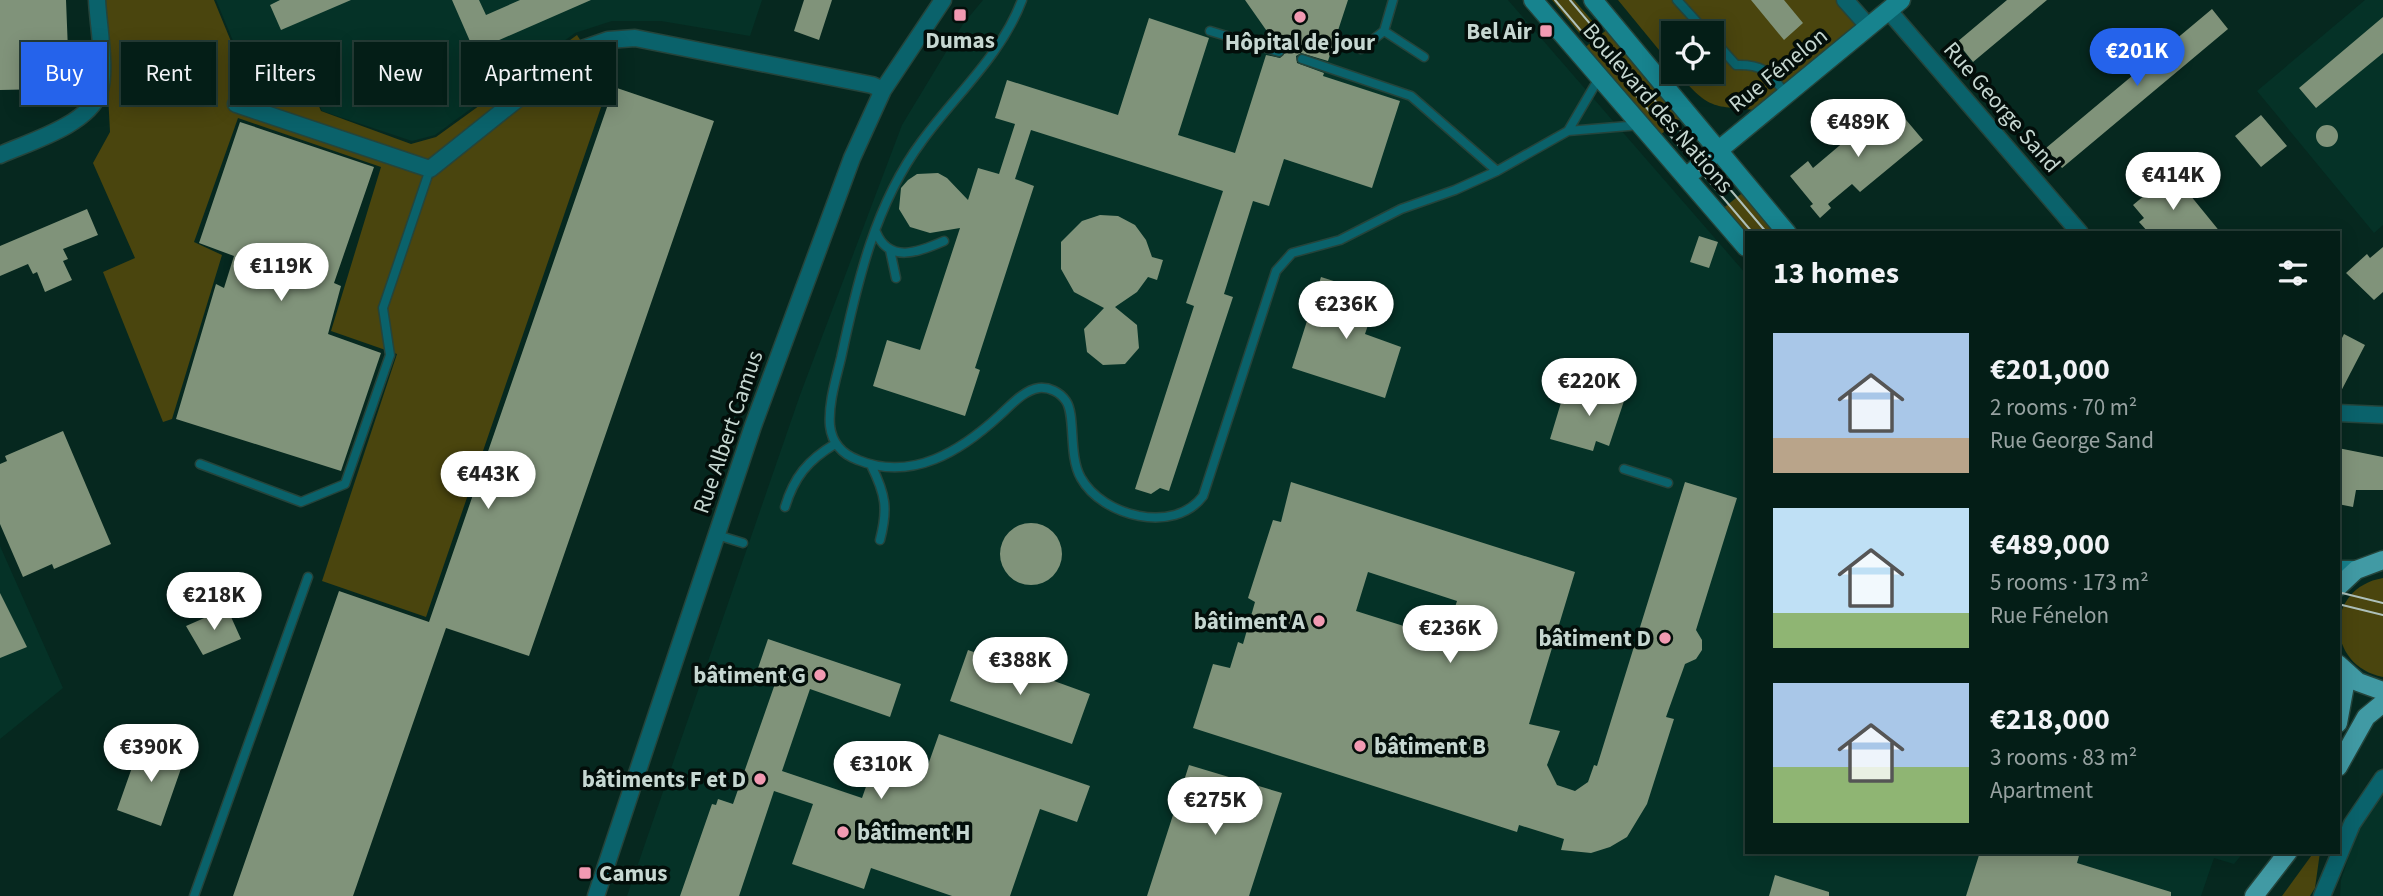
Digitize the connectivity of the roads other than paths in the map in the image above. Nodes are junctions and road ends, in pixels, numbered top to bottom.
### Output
1 (97, 0) edge
2 (943, 0) edge
3 (1023, 0) edge
4 (1393, 0) edge
5 (1533, 0) edge
6 (1593, 0) edge
7 (1677, 0) edge
8 (1845, 0) edge
9 (1895, 5) edge
10 (1696, 21) edge
11 (1869, 27) junction
12 (1210, 31) dead end
13 (1384, 31) junction
14 (1362, 49) dead end
15 (1279, 52) dead end
16 (1724, 52) edge
17 (1424, 58) dead end
18 (1302, 59) dead end
19 (1599, 78) junction
20 (883, 90) junction
21 (1786, 94) junction
22 (239, 105) edge
23 (1641, 125) junction
24 (1568, 131) junction
25 (1719, 149) junction
26 (0, 155) edge
27 (430, 169) junction
28 (1497, 171) junction
29 (1686, 177) junction
30 (1785, 231) edge
31 (2079, 231) edge
32 (876, 232) junction
33 (944, 241) dead end
34 (1745, 246) edge
35 (890, 250) junction
36 (897, 278) dead end
37 (2340, 413) edge
38 (2383, 415) edge
39 (835, 444) junction
40 (200, 464) dead end
41 (871, 466) junction
42 (1624, 469) dead end
43 (1668, 482) dead end
44 (785, 507) dead end
45 (717, 535) junction
46 (880, 540) dead end
47 (743, 544) dead end
48 (2383, 560) edge
49 (2347, 570) edge
50 (308, 577) dead end
51 (2342, 669) edge
52 (2383, 691) edge
53 (2340, 696) edge
54 (2383, 702) edge
55 (2340, 763) edge
56 (2383, 778) edge
57 (2340, 853) edge
58 (2286, 854) edge
59 (2340, 854) edge
60 (194, 896) edge
61 (596, 896) edge
62 (2254, 896) edge
63 (2322, 896) edge

1 - 26 street
2 - 20 street, Rue Albert Camus
3 - 32 lane
4 - 13 lane
5 - 19 main road, Boulevard des Nations
6 - 25 main road, Boulevard des Nations
7 - 10 lane
8 - 11 street
9 - 11 main road, Rue Fénelon
9 - 31 street, Rue George Sand
11 - 21 main road, Rue Fénelon
12 - 15 lane
13 - 14 lane
13 - 17 lane
16 - 21 lane
18 - 28 lane
19 - 23 main road, Boulevard des Nations
19 - 24 lane
20 - 27 street
20 - 45 street, Rue Albert Camus
21 - 25 main road, Rue Fénelon
22 - 27 street
23 - 24 lane
23 - 29 main road, Boulevard des Nations
24 - 28 lane
25 - 29 main road, Rue Fénelon
25 - 30 main road, Boulevard des Nations
27 - 40 lane
28 - 41 lane
29 - 34 main road, Boulevard des Nations
32 - 35 lane
32 - 39 lane
33 - 35 lane
35 - 36 lane
37 - 38 street
39 - 41 lane
39 - 44 lane
41 - 46 lane
42 - 43 lane
45 - 47 lane
45 - 61 street, Rue Albert Camus
48 - 49 main road
50 - 60 lane
51 - 52 main road
51 - 53 main road
54 - 55 main road
56 - 57 street
58 - 62 main road
59 - 63 street

